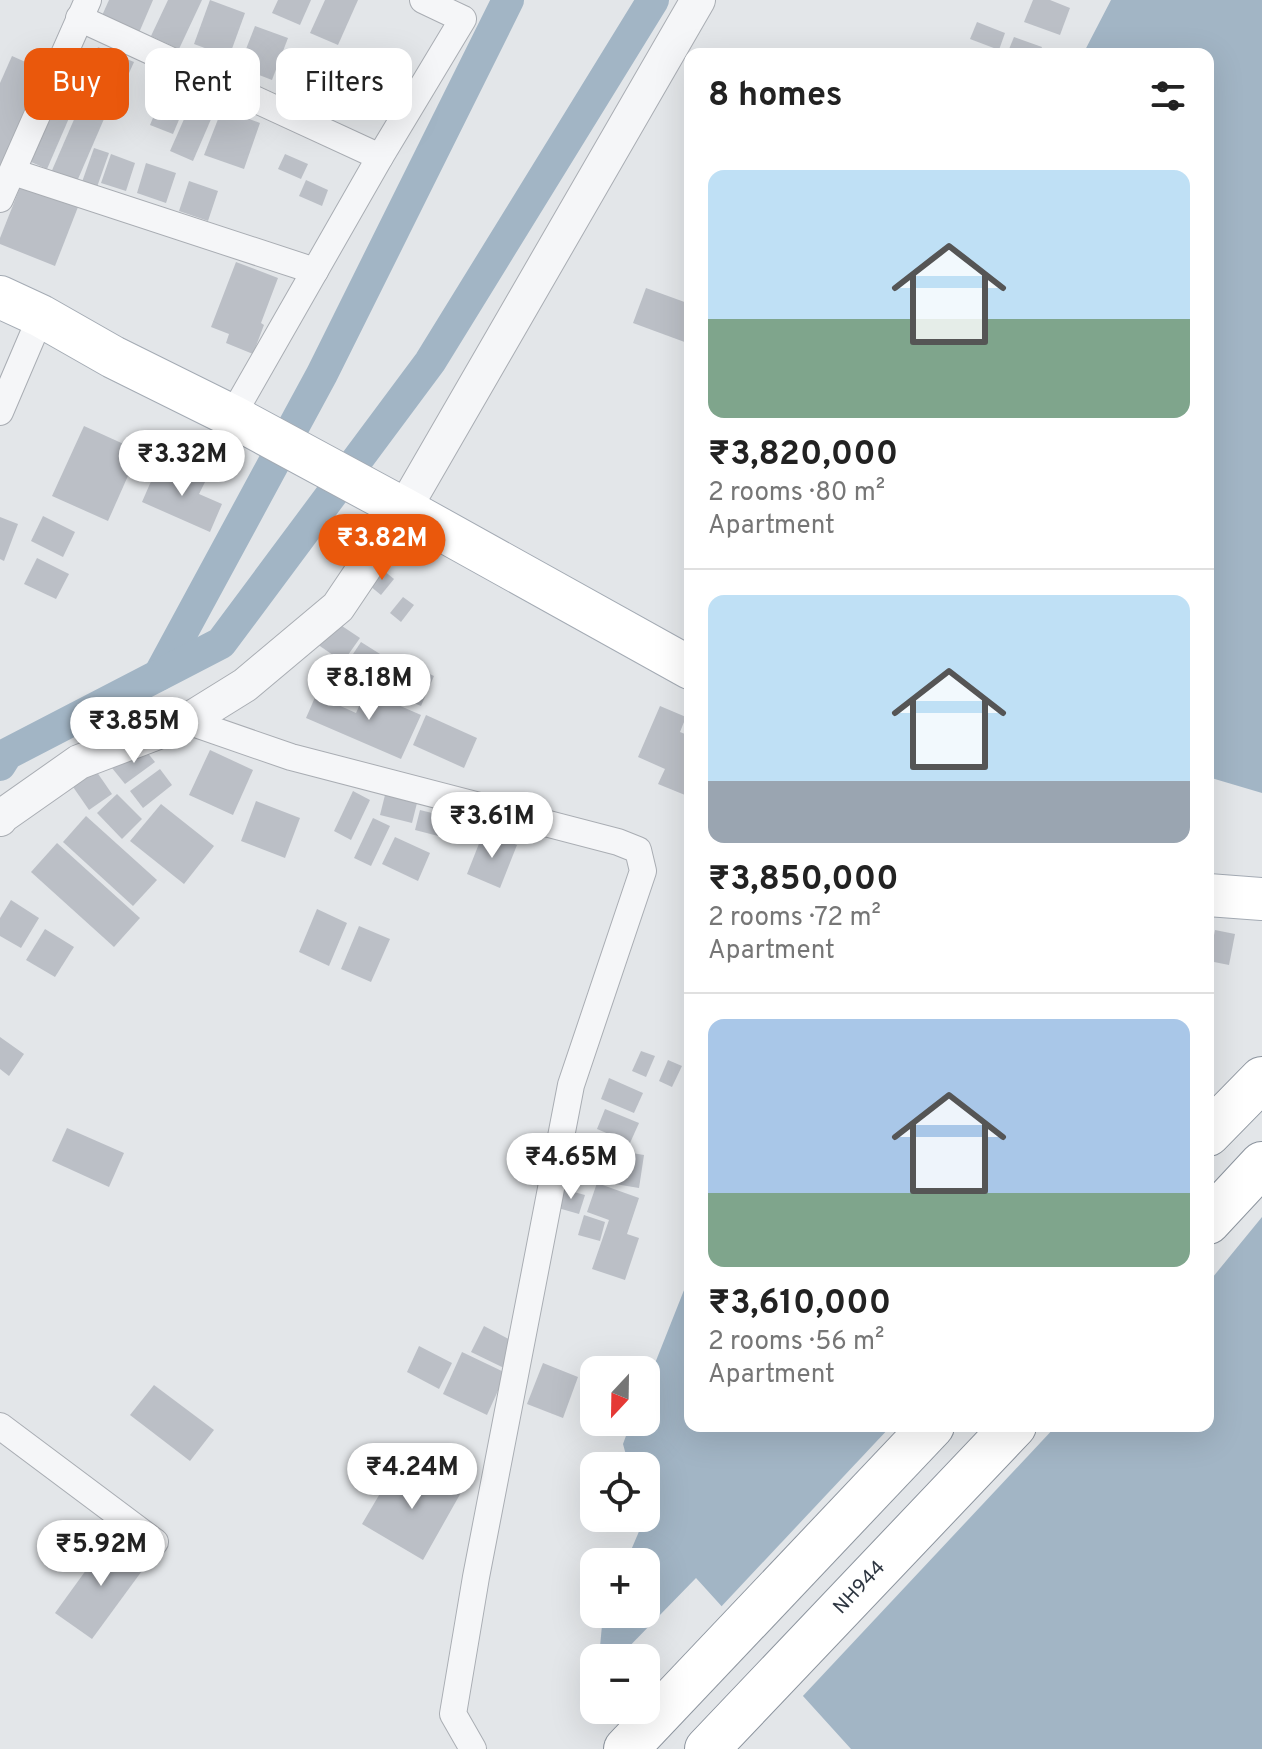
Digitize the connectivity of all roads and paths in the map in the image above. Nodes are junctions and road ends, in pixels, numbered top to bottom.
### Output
1 (423, 0) edge
2 (698, 0) edge
3 (84, 9) edge
4 (380, 157) junction
5 (13, 172) junction
6 (0, 199) edge
7 (315, 271) junction
8 (0, 297) edge
9 (41, 316) junction
10 (0, 412) edge
11 (245, 424) junction
12 (390, 502) junction
13 (684, 665) edge
14 (187, 721) junction
15 (0, 819) edge
16 (1214, 895) edge
17 (1262, 899) edge
18 (1262, 1079) edge
19 (1214, 1128) edge
20 (1262, 1164) edge
21 (1214, 1216) edge
22 (0, 1426) edge
23 (926, 1432) edge
24 (1008, 1432) edge
25 (155, 1542) dead end
26 (473, 1749) edge
27 (626, 1749) edge
28 (707, 1749) edge

1 - 4 street
2 - 12 street
3 - 4 street
3 - 5 street
4 - 7 street
5 - 6 street
5 - 7 street
7 - 11 street
8 - 9 main road
9 - 10 street
9 - 11 main road
11 - 12 main road
12 - 13 main road
12 - 14 street
14 - 15 street
14 - 26 street
16 - 17 main road
18 - 19 highway
20 - 21 highway
22 - 25 street
23 - 27 highway
24 - 28 highway, NH944 / NH944

